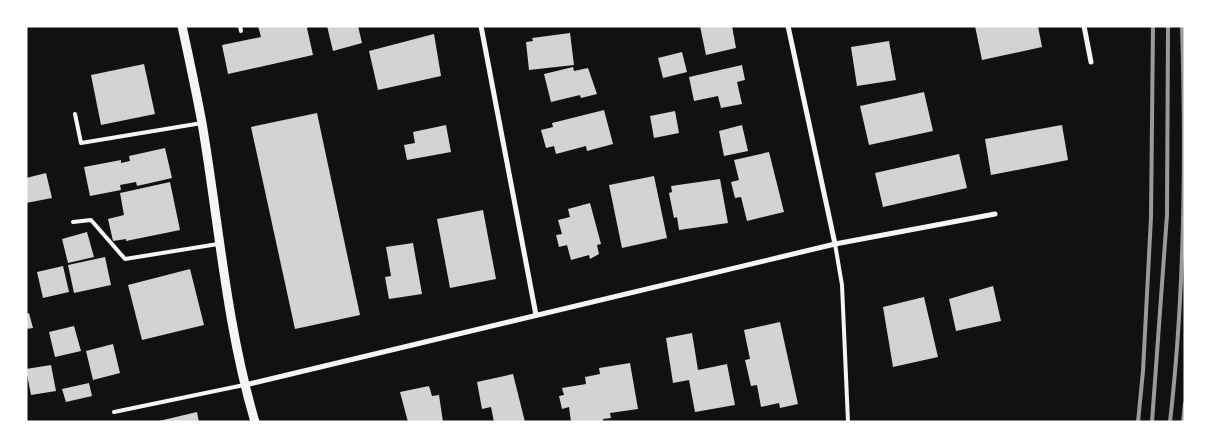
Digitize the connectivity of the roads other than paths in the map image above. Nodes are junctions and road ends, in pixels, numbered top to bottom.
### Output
1 (182, 26) edge
2 (481, 26) edge
3 (788, 26) edge
4 (1084, 26) edge
5 (1091, 62) dead end
6 (75, 114) dead end
7 (202, 123) junction
8 (995, 214) dead end
9 (73, 222) dead end
10 (218, 244) junction
11 (835, 244) junction
12 (536, 315) junction
13 (244, 385) junction
14 (114, 412) dead end
15 (255, 422) edge
16 (848, 422) edge

1 - 7 street
2 - 12 street
3 - 11 street
4 - 5 street
6 - 7 lane
7 - 10 street
8 - 11 street
9 - 10 lane
10 - 13 street
11 - 12 street
11 - 16 lane
12 - 13 street
13 - 14 lane
13 - 15 street

